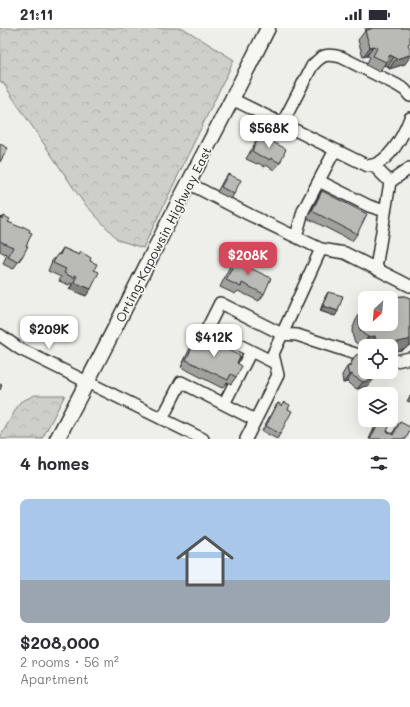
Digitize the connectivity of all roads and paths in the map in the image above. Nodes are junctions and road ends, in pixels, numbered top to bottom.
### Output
1 (268, 28) edge
2 (410, 96) edge
3 (232, 99) junction
4 (410, 118) edge
5 (282, 124) junction
6 (410, 138) edge
7 (335, 150) junction
8 (393, 150) junction
9 (373, 165) junction
10 (410, 168) edge
11 (319, 181) junction
12 (390, 182) junction
13 (188, 183) junction
14 (385, 211) junction
15 (296, 237) junction
16 (320, 249) junction
17 (376, 268) junction
18 (410, 286) edge
19 (282, 334) junction
20 (0, 335) edge
21 (251, 351) junction
22 (358, 355) edge
23 (410, 358) edge
24 (398, 361) edge
25 (275, 363) junction
26 (88, 382) junction
27 (224, 404) junction
28 (162, 419) junction
29 (255, 420) junction
30 (57, 439) edge
31 (203, 439) edge
32 (246, 439) edge

1 - 3 main road, Orting-Kapowsin Highway East
2 - 5 street
3 - 5 street
3 - 13 main road, Orting-Kapowsin Highway East
4 - 8 street
5 - 7 street
6 - 8 street
7 - 9 street
7 - 11 street
8 - 9 street
9 - 12 street
10 - 12 street
11 - 14 street
11 - 15 street
12 - 14 street
13 - 15 street
13 - 26 main road, Orting-Kapowsin Highway East
14 - 17 street
15 - 16 street
16 - 17 street
16 - 19 street
17 - 18 street
19 - 21 street
19 - 22 street
19 - 25 street
20 - 26 street
21 - 25 street
21 - 27 street
23 - 24 street
25 - 29 street
26 - 28 street
26 - 30 main road, Orting-Kapowsin Highway East
27 - 28 street
27 - 29 street
28 - 31 street
29 - 32 street

